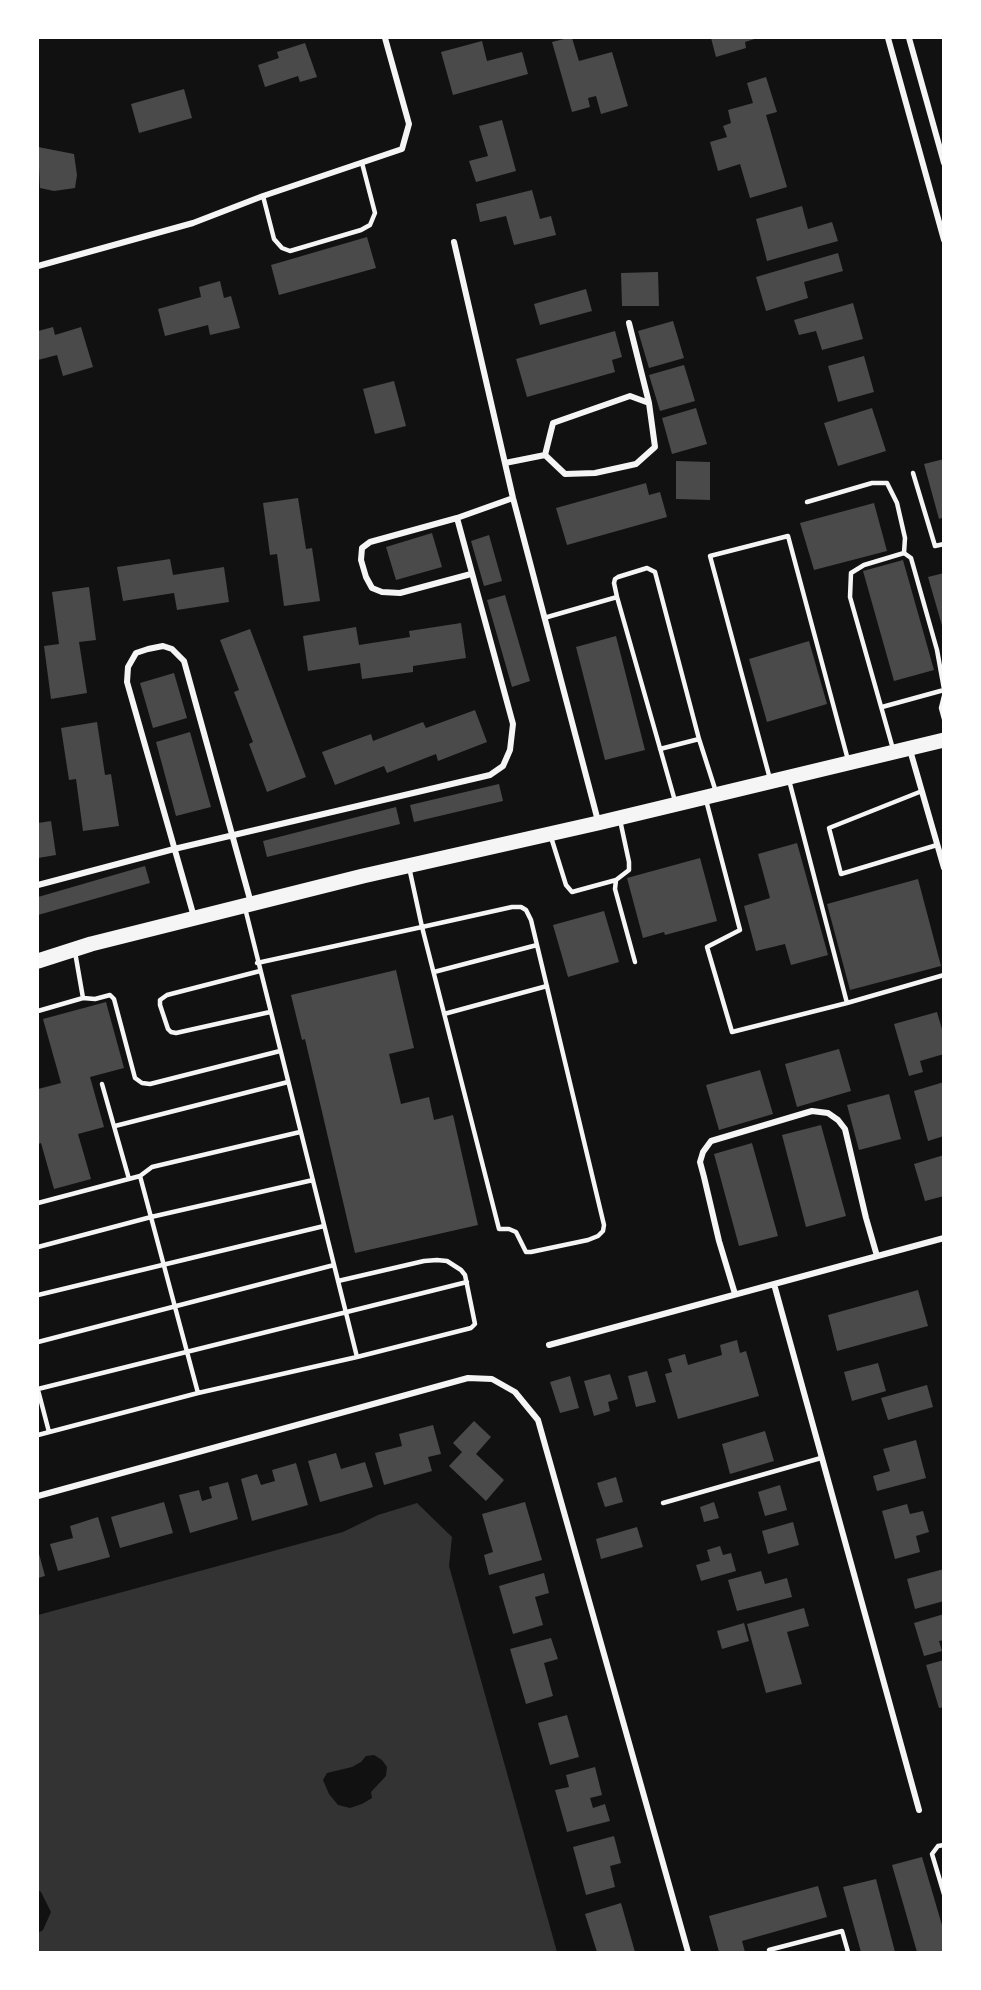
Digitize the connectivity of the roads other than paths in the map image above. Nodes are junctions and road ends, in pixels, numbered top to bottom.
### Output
1 (385, 38) edge
2 (888, 38) edge
3 (909, 38) edge
4 (362, 163) junction
5 (944, 163) edge
6 (263, 196) junction
7 (944, 240) edge
8 (454, 243) dead end
9 (38, 266) edge
10 (629, 323) dead end
11 (649, 403) junction
12 (545, 455) junction
13 (505, 463) junction
14 (913, 473) dead end
15 (513, 498) junction
16 (807, 502) dead end
17 (457, 518) junction
18 (944, 544) edge
19 (904, 553) junction
20 (471, 574) junction
21 (617, 597) junction
22 (544, 618) junction
23 (944, 690) edge
24 (944, 696) edge
25 (882, 707) junction
26 (944, 719) edge
27 (699, 740) junction
28 (944, 740) edge
29 (909, 748) junction
30 (660, 749) junction
31 (893, 752) junction
32 (849, 762) junction
33 (788, 777) junction
34 (770, 781) junction
35 (922, 791) junction
36 (711, 796) junction
37 (676, 804) junction
38 (619, 818) junction
39 (598, 823) junction
40 (550, 833) junction
41 (234, 836) junction
42 (937, 846) junction
43 (174, 849) junction
44 (409, 865) junction
45 (944, 868) edge
46 (616, 880) junction
47 (38, 885) edge
48 (248, 904) junction
49 (194, 918) junction
50 (422, 927) junction
51 (537, 945) junction
52 (75, 949) junction
53 (38, 960) edge
54 (635, 962) dead end
55 (257, 963) junction
56 (260, 971) junction
57 (434, 972) junction
58 (944, 975) edge
59 (547, 986) junction
60 (83, 999) junction
61 (847, 1003) junction
62 (38, 1011) edge
63 (270, 1012) junction
64 (444, 1014) junction
65 (280, 1051) junction
66 (288, 1082) junction
67 (102, 1084) dead end
68 (115, 1126) junction
69 (300, 1132) junction
70 (140, 1176) junction
71 (129, 1179) junction
72 (313, 1180) junction
73 (38, 1203) edge
74 (151, 1217) junction
75 (324, 1226) junction
76 (944, 1238) edge
77 (38, 1247) edge
78 (877, 1256) junction
79 (163, 1264) junction
80 (334, 1265) junction
81 (338, 1281) junction
82 (467, 1282) junction
83 (774, 1284) junction
84 (735, 1294) junction
85 (38, 1295) edge
86 (174, 1307) junction
87 (346, 1312) junction
88 (38, 1342) edge
89 (549, 1345) dead end
90 (186, 1351) junction
91 (357, 1357) junction
92 (38, 1390) edge
93 (198, 1393) junction
94 (49, 1432) junction
95 (38, 1435) edge
96 (821, 1458) junction
97 (38, 1496) edge
98 (663, 1503) dead end
99 (919, 1810) dead end
100 (944, 1845) edge
101 (944, 1894) edge
102 (688, 1953) edge
103 (770, 1953) edge
104 (848, 1953) edge

1 - 4 street
2 - 7 street
3 - 5 street
4 - 6 street
4 - 6 lane
6 - 9 street
8 - 13 street
10 - 11 street
11 - 12 street
11 - 12 street
12 - 13 street
13 - 15 street
14 - 18 lane
15 - 17 street
15 - 22 street
16 - 19 lane
17 - 20 street
17 - 20 street
19 - 23 lane
19 - 25 lane
20 - 41 street
21 - 22 lane
21 - 27 lane
21 - 30 lane
22 - 39 street
23 - 25 lane
24 - 26 lane
25 - 31 lane
27 - 30 lane
27 - 36 lane
28 - 29 main road
29 - 31 main road
29 - 35 street
30 - 37 lane
31 - 32 main road
32 - 33 main road
32 - 34 lane
33 - 34 main road
33 - 61 lane
34 - 36 main road
35 - 42 street
35 - 42 lane
36 - 37 main road
36 - 61 lane
37 - 38 main road
38 - 39 main road
38 - 46 lane
39 - 40 main road
40 - 44 main road
40 - 46 lane
41 - 43 street
41 - 43 street
41 - 48 street
42 - 45 street
43 - 47 street
43 - 49 street
44 - 48 main road
44 - 50 lane
46 - 54 lane
48 - 49 main road
48 - 55 lane
49 - 52 main road
50 - 51 lane
50 - 55 lane
50 - 57 lane
51 - 57 lane
51 - 59 lane
52 - 53 main road
52 - 60 lane
55 - 56 lane
56 - 63 lane
56 - 63 lane
57 - 64 lane
58 - 61 lane
59 - 64 lane
59 - 64 lane
60 - 62 lane
60 - 65 lane
63 - 65 lane
65 - 66 lane
66 - 68 lane
66 - 69 lane
67 - 68 lane
68 - 71 lane
69 - 70 lane
69 - 72 lane
70 - 71 lane
70 - 74 lane
71 - 73 lane
72 - 74 lane
72 - 75 lane
74 - 77 lane
74 - 79 lane
75 - 79 lane
75 - 80 lane
76 - 78 street
78 - 83 street
78 - 84 street
79 - 85 lane
79 - 86 lane
80 - 81 lane
80 - 86 lane
81 - 82 lane
81 - 87 lane
82 - 87 lane
82 - 91 lane
83 - 84 street
83 - 96 street
84 - 89 street
86 - 88 lane
86 - 90 lane
87 - 90 lane
87 - 91 lane
90 - 92 lane
90 - 93 lane
91 - 93 lane
92 - 94 lane
93 - 94 lane
94 - 95 lane
96 - 98 lane
96 - 99 street
97 - 102 street
100 - 101 lane
103 - 104 lane

